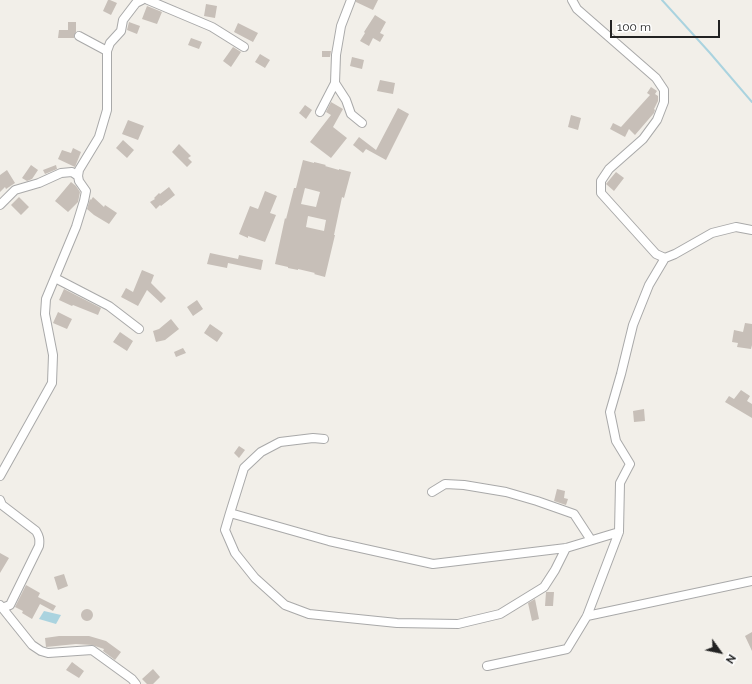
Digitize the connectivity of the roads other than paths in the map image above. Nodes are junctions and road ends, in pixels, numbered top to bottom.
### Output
1 (142, 0) edge
2 (148, 0) edge
3 (351, 0) edge
4 (572, 0) edge
5 (79, 36) dead end
6 (244, 47) dead end
7 (107, 51) junction
8 (335, 83) junction
9 (320, 112) dead end
10 (362, 123) dead end
11 (78, 176) junction
12 (0, 205) edge
13 (752, 230) edge
14 (665, 258) junction
15 (55, 278) junction
16 (139, 329) dead end
17 (324, 439) dead end
18 (0, 476) edge
19 (432, 492) dead end
20 (0, 500) edge
21 (230, 513) junction
22 (619, 532) junction
23 (591, 540) junction
24 (566, 548) junction
25 (752, 581) edge
26 (1, 606) edge
27 (587, 616) junction
28 (487, 666) dead end
29 (136, 684) edge

1 - 7 street
2 - 6 street
3 - 8 street
4 - 14 street
5 - 7 street
7 - 11 street
8 - 9 street
8 - 10 street
11 - 12 street
11 - 15 street
13 - 14 street
14 - 22 street
15 - 16 street
15 - 18 street
17 - 21 street
19 - 23 street
20 - 26 street
21 - 24 street
21 - 24 street
22 - 23 street
22 - 27 street
23 - 24 street
25 - 27 street
26 - 29 street
27 - 28 street

